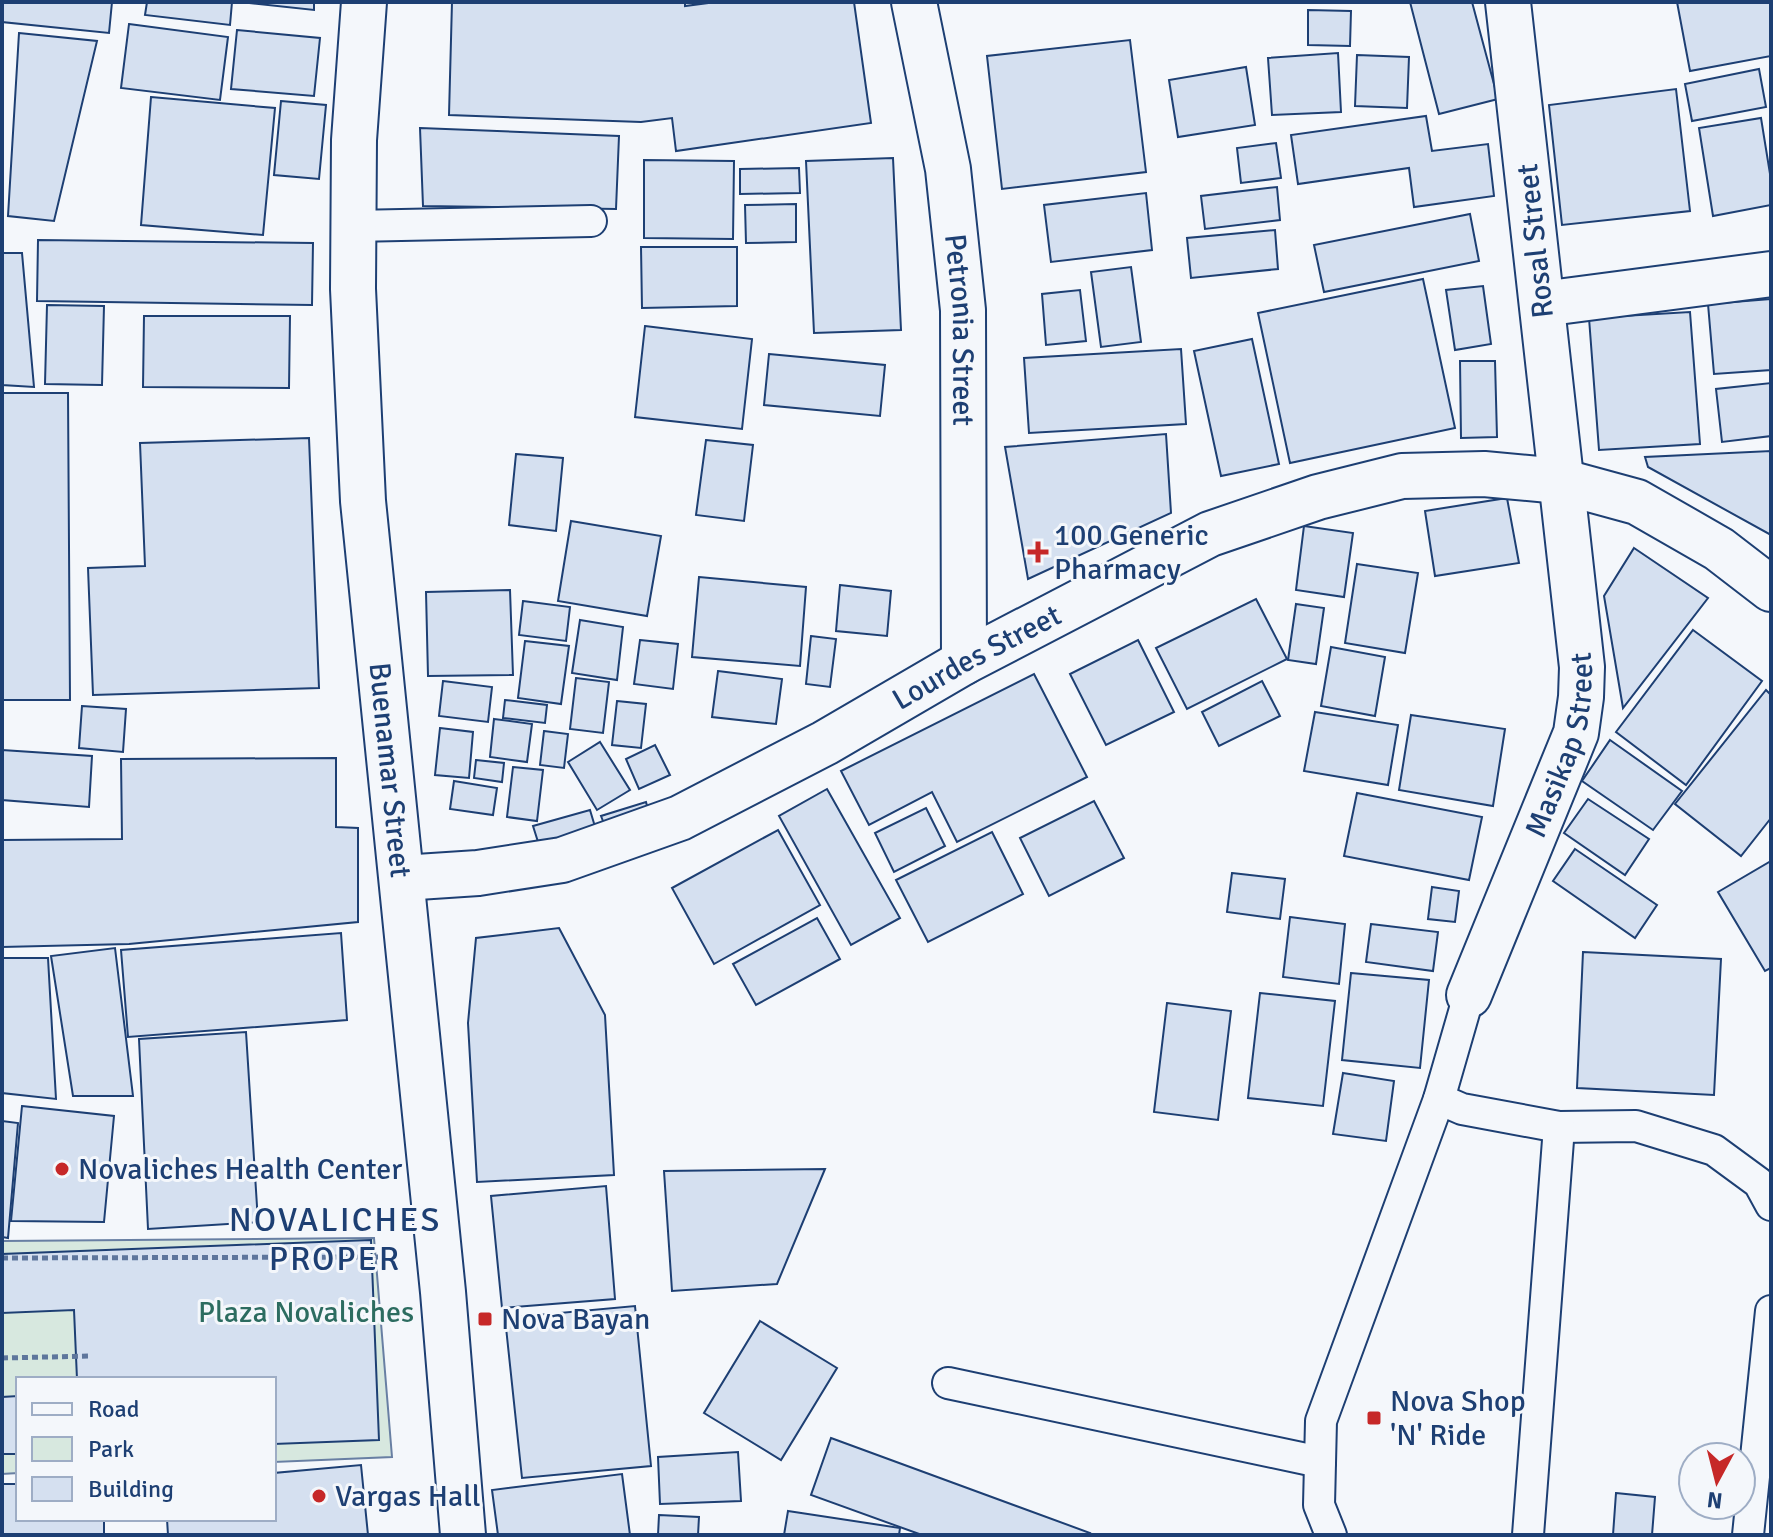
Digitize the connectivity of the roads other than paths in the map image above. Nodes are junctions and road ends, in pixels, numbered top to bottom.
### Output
1 (364, 2) edge
2 (914, 2) edge
3 (1508, 2) edge
4 (591, 221) dead end
5 (353, 226) junction
6 (1771, 274) edge
7 (1542, 304) junction
8 (1560, 481) junction
9 (1771, 589) edge
10 (964, 662) junction
11 (402, 878) junction
12 (1469, 995) joint
13 (1439, 1099) junction
14 (1559, 1127) junction
15 (1771, 1205) edge
16 (1771, 1311) edge
17 (948, 1383) dead end
18 (1320, 1462) junction
19 (1761, 1500) edge
20 (463, 1535) edge
21 (1331, 1535) edge
22 (1528, 1535) edge
23 (1748, 1535) edge

1 - 5 street, Buenamar Street
2 - 10 street, Petronia Street
3 - 7 street, Rosal Street
4 - 5 lane
5 - 11 street, Buenamar Street
6 - 7 street
7 - 8 street, Rosal Street
8 - 9 street, Lourdes Street
8 - 10 street, Lourdes Street
8 - 12 street, Masikap Street
10 - 11 street, Lourdes Street
11 - 20 street, Buenamar Street
12 - 13 lane
13 - 14 lane
13 - 18 lane
14 - 15 lane
14 - 22 lane
16 - 19 lane
17 - 18 lane
18 - 21 lane
19 - 23 lane

